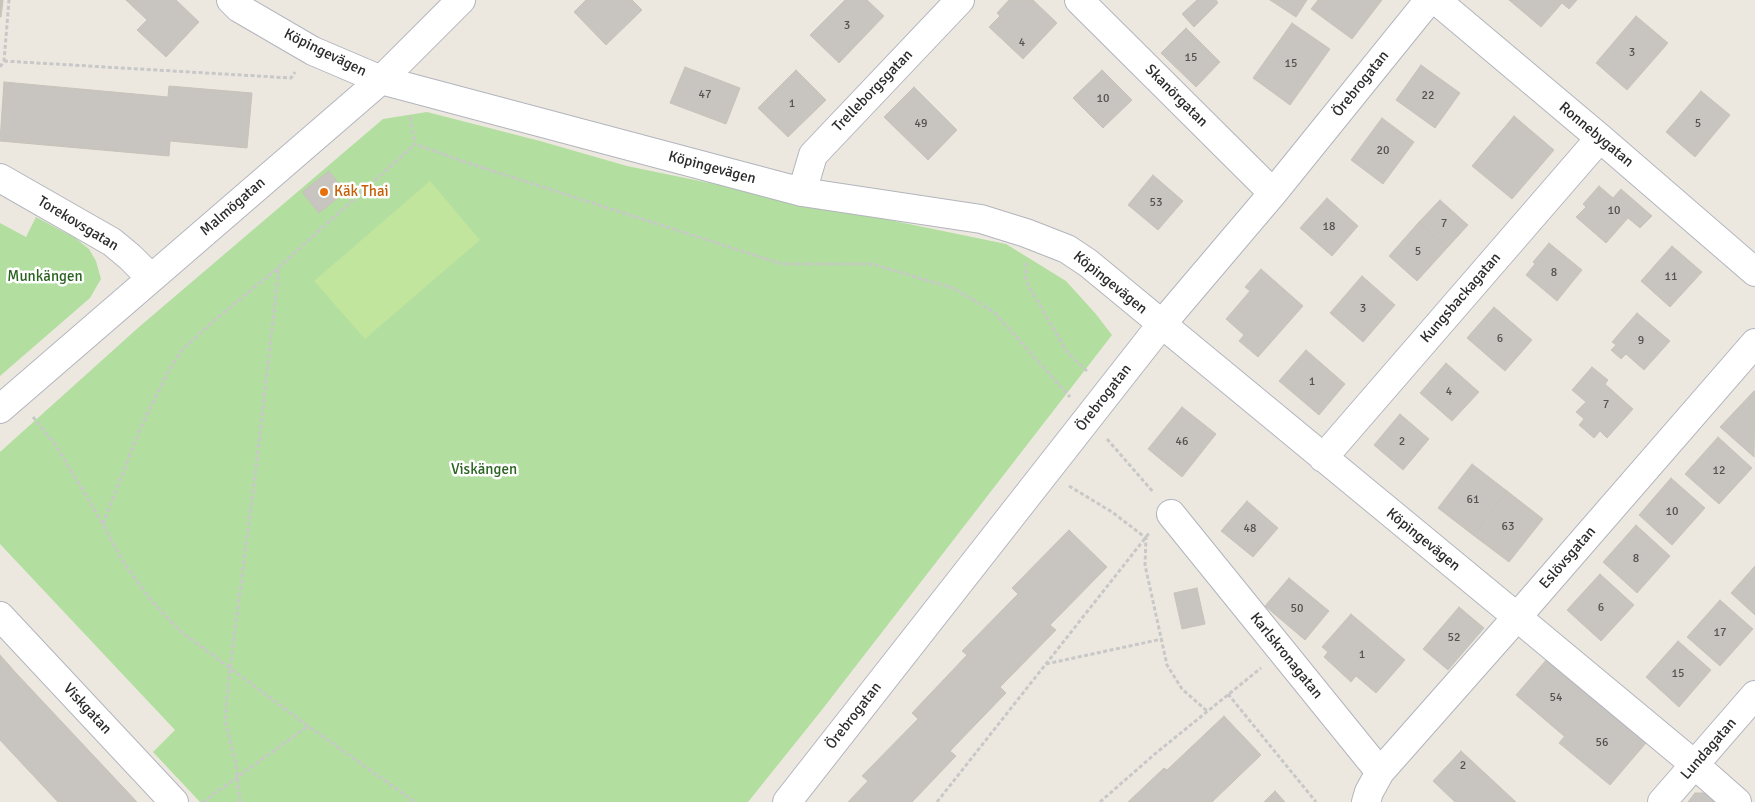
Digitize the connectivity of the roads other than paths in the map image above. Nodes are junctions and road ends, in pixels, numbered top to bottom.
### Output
1 (231, 0) edge
2 (460, 0) edge
3 (960, 0) edge
4 (1079, 0) edge
5 (1429, 0) edge
6 (1436, 0) edge
7 (382, 80) junction
8 (1600, 138) junction
9 (0, 178) edge
10 (802, 192) junction
11 (1273, 192) junction
12 (1755, 272) edge
13 (151, 278) junction
14 (1161, 325) junction
15 (1755, 343) edge
16 (7, 402) edge
17 (1323, 458) junction
18 (1170, 512) road end
19 (0, 616) edge
20 (1517, 617) junction
21 (1755, 695) edge
22 (1695, 765) junction
23 (1380, 772) junction
24 (174, 802) edge
25 (787, 802) edge
26 (1366, 802) edge
27 (1662, 802) edge
28 (1737, 802) edge

1 - 7 street, Köpingevägen
2 - 7 street, Malmögatan
3 - 10 street, Trelleborgsgatan
4 - 11 street, Skanörgatan
5 - 11 street, Örebrogatan
6 - 8 street, Ronnebygatan
7 - 10 street, Köpingevägen
7 - 13 street, Malmögatan
8 - 12 street, Ronnebygatan
8 - 17 street, Kungsbackagatan
9 - 13 street, Torekovsgatan
10 - 14 street, Köpingevägen
11 - 14 street, Örebrogatan
13 - 16 street, Malmögatan
14 - 17 street, Köpingevägen
14 - 25 street, Örebrogatan
15 - 20 street, Eslövsgatan
17 - 20 street, Köpingevägen
18 - 23 street, Karlskronagatan
19 - 24 street, Viskgatan
20 - 22 street, Köpingevägen
20 - 23 street, Eslövsgatan
21 - 22 street, Lundagatan
22 - 27 street, Lundagatan
22 - 28 street, Köpingevägen
23 - 26 street

